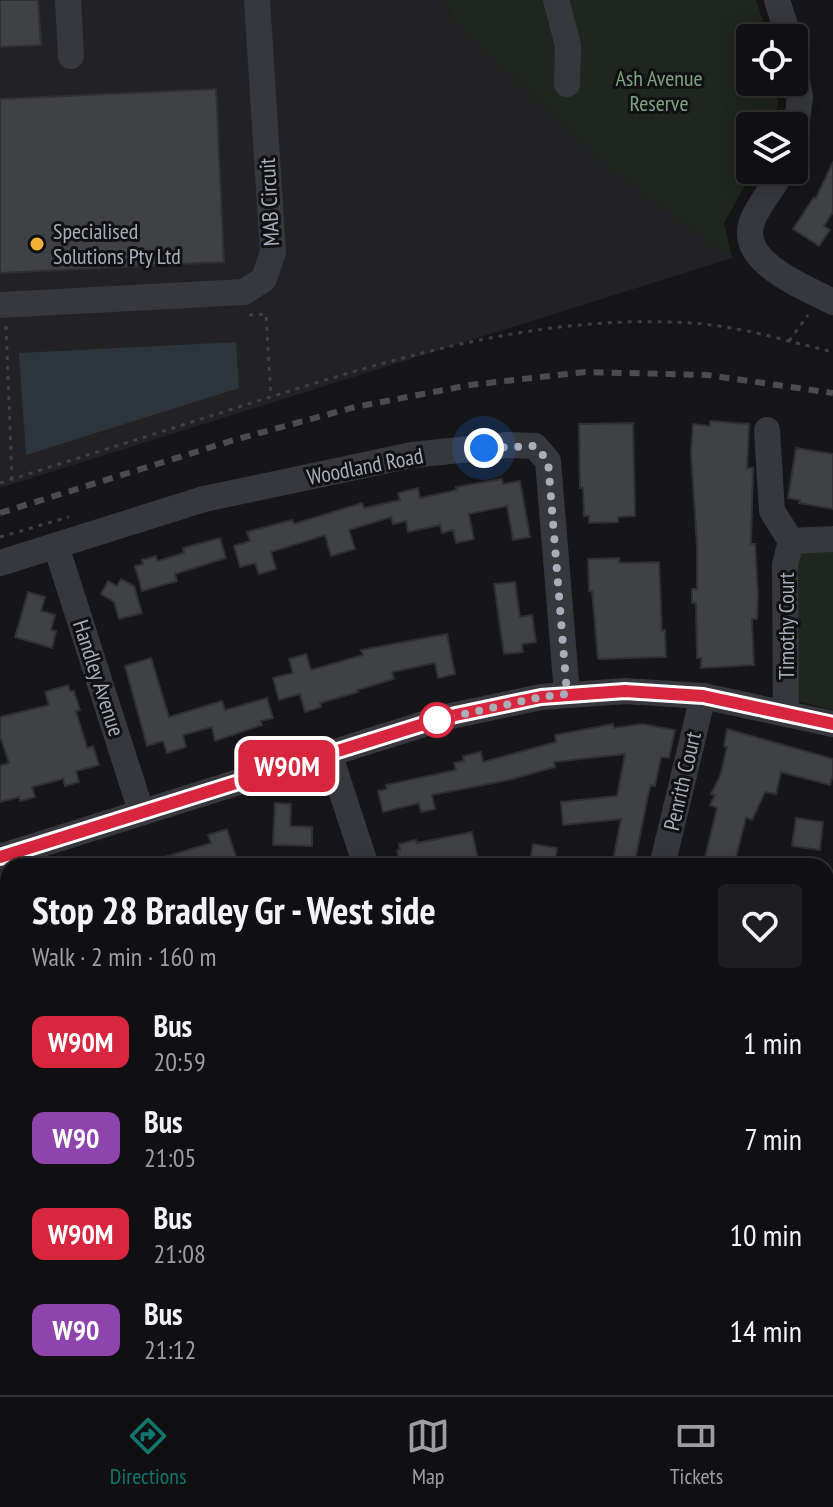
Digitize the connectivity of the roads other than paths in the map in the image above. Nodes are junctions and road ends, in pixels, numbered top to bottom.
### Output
1 (68, 0) edge
2 (257, 0) edge
3 (556, 0) edge
4 (777, 0) edge
5 (785, 24) edge
6 (71, 56) dead end
7 (567, 84) dead end
8 (776, 184) edge
9 (828, 299) edge
10 (3, 316) edge
11 (767, 430) dead end
12 (833, 539) edge
13 (791, 541) junction
14 (56, 546) junction
15 (0, 563) edge
16 (567, 694) junction
17 (703, 696) junction
18 (786, 713) junction
19 (833, 724) edge
20 (329, 753) junction
21 (141, 811) junction
22 (0, 857) edge
23 (363, 858) edge
24 (664, 858) edge

1 - 6 street
2 - 10 street, MAB Circuit
3 - 7 street
4 - 5 street
8 - 9 street
11 - 13 street, Timothy Court
12 - 13 street, Timothy Court
13 - 18 street, Timothy Court
14 - 15 street, Woodland Road
14 - 16 street, Woodland Road
14 - 21 street, Handley Avenue
16 - 17 street
16 - 20 street
17 - 18 street
17 - 24 street, Penrith Court
18 - 19 street
20 - 21 street
20 - 23 street
21 - 22 street

